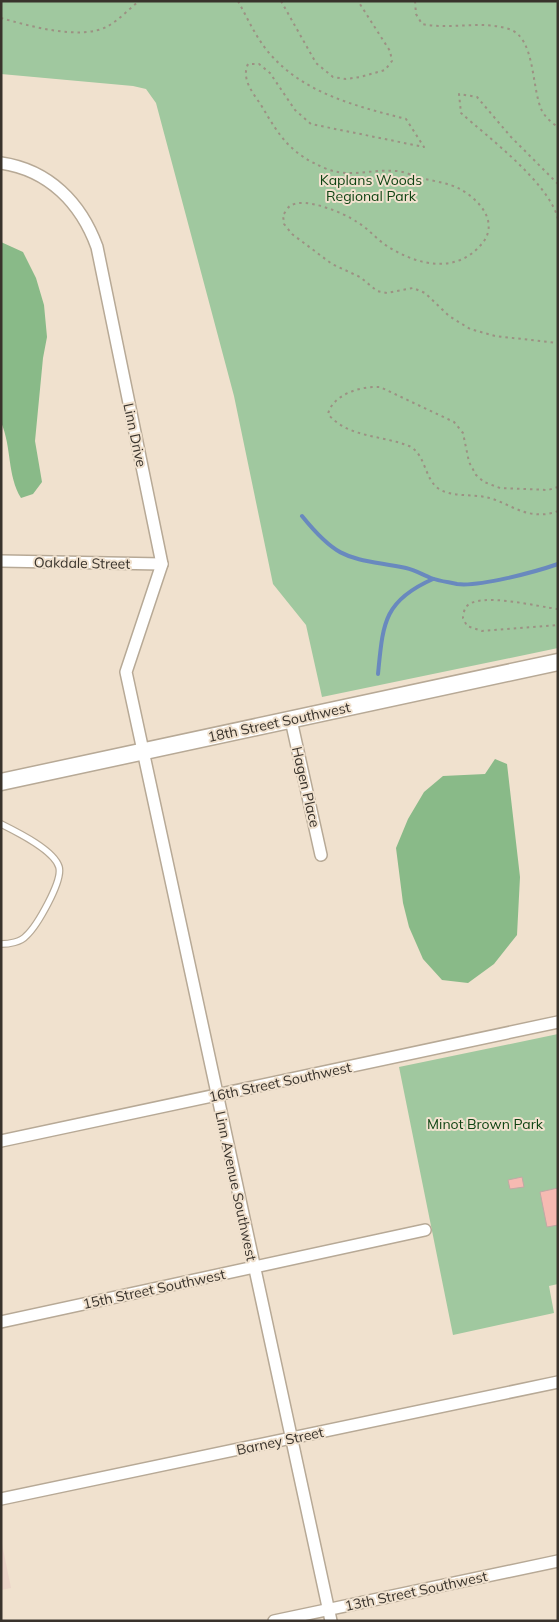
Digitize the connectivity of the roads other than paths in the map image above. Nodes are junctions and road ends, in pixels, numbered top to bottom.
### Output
1 (1, 163) edge
2 (1, 561) edge
3 (162, 564) junction
4 (558, 662) edge
5 (290, 720) junction
6 (142, 752) junction
7 (1, 782) edge
8 (1, 824) edge
9 (321, 855) dead end
10 (1, 944) edge
11 (558, 1022) edge
12 (217, 1095) junction
13 (1, 1141) edge
14 (425, 1230) dead end
15 (254, 1267) junction
16 (1, 1322) edge
17 (558, 1382) edge
18 (291, 1438) junction
19 (1, 1499) edge
20 (558, 1561) edge
21 (329, 1615) edge
22 (274, 1621) edge

1 - 3 street, Linn Drive
2 - 3 street, Oakdale Street
3 - 6 street, Linn Drive
4 - 5 street, 18th Street Southwest
5 - 6 street, 18th Street Southwest
5 - 9 street, Hagen Place
6 - 7 street, 18th Street Southwest
6 - 12 street, Linn Avenue Southwest
8 - 10 lane
11 - 12 street, 16th Street Southwest
12 - 13 street, 16th Street Southwest
12 - 15 street, Linn Avenue Southwest
14 - 15 street, 15th Street Southwest
15 - 16 street, 15th Street Southwest
15 - 18 street, Linn Avenue Southwest
17 - 18 street, Barney Street
18 - 19 street, Barney Street
18 - 21 street, Linn Avenue Southwest
20 - 21 street, 13th Street Southwest
21 - 22 street, 13th Street Southwest

